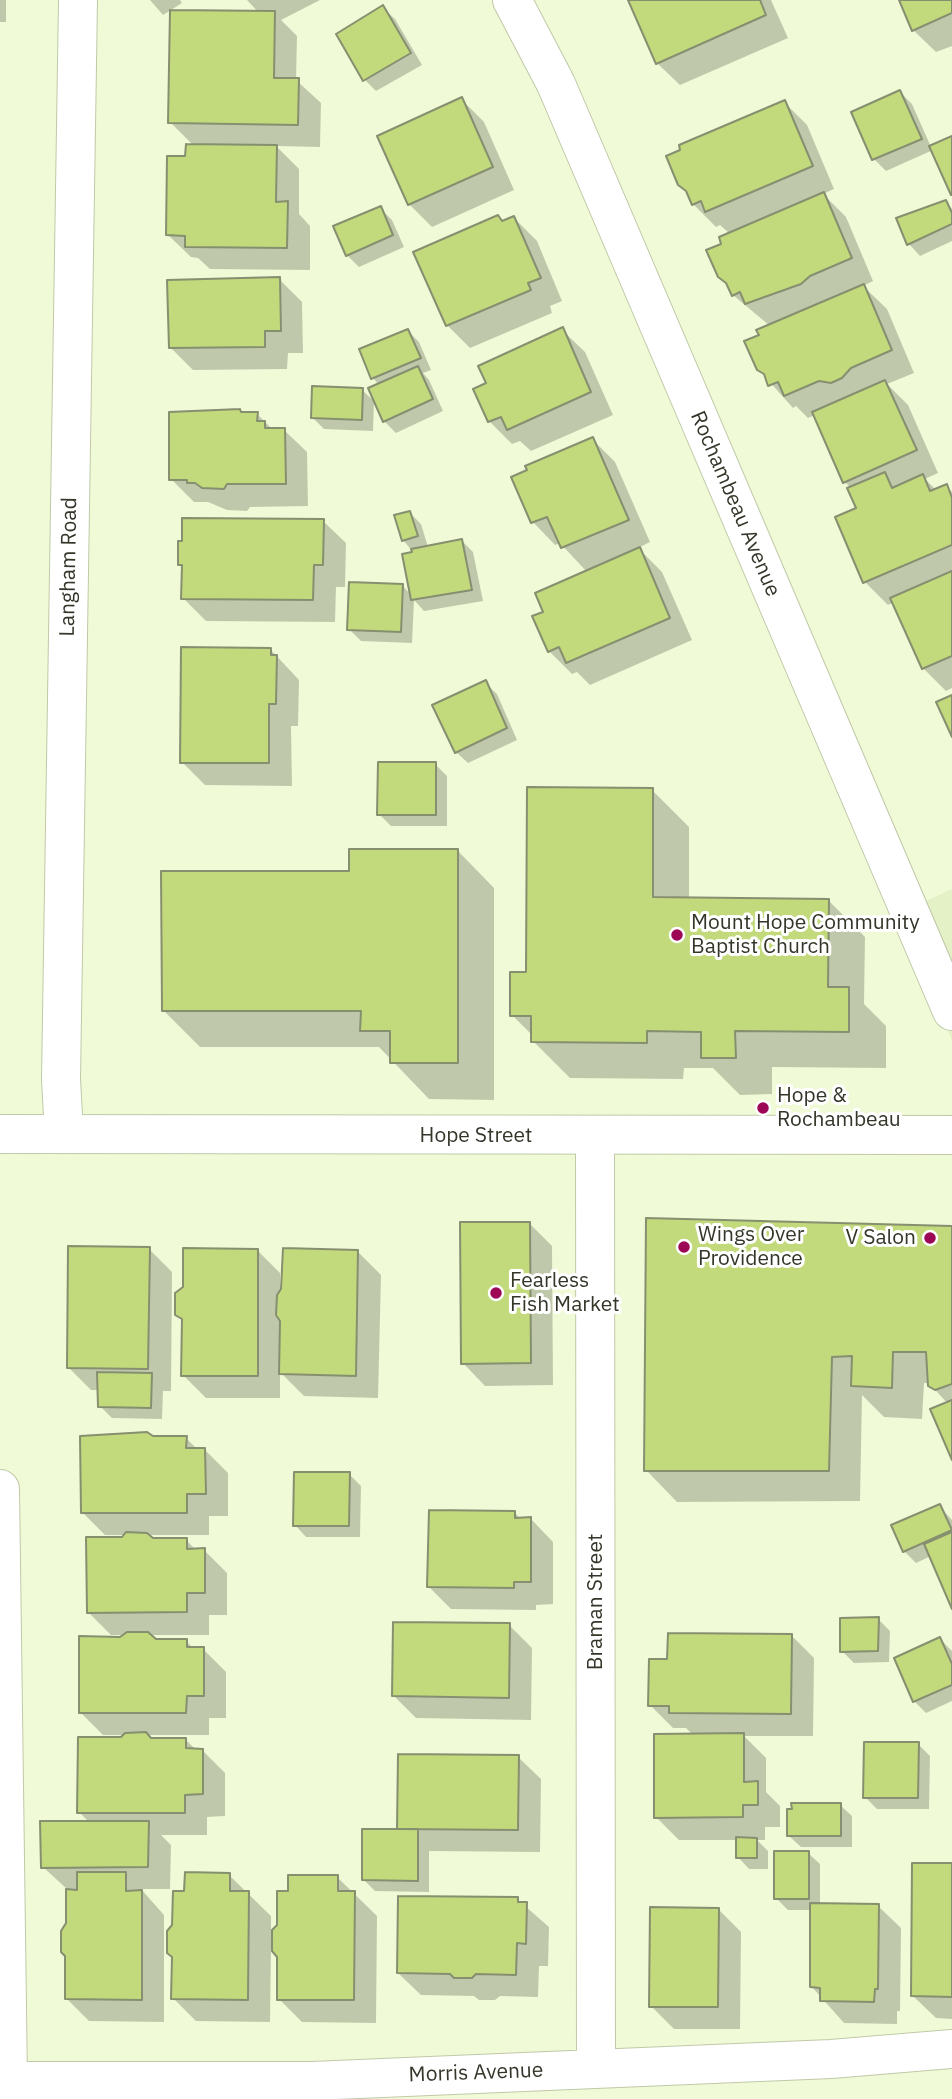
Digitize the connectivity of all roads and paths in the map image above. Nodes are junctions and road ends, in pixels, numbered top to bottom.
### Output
1 (78, 0) edge
2 (512, 0) edge
3 (952, 1012) edge
4 (0, 1134) edge
5 (64, 1134) junction
6 (952, 1135) edge
7 (595, 1136) junction
8 (0, 1489) edge
9 (952, 2049) edge
10 (596, 2068) junction
11 (4, 2081) edge
12 (467, 2086) edge

1 - 5 street, Langham Road
2 - 3 street, Rochambeau Avenue
4 - 5 street, Hope Street
5 - 7 street, Hope Street
6 - 7 street, Hope Street
7 - 10 street, Braman Street
8 - 11 street
9 - 10 street, Morris Avenue
10 - 12 street, Morris Avenue
11 - 12 street, Morris Avenue

